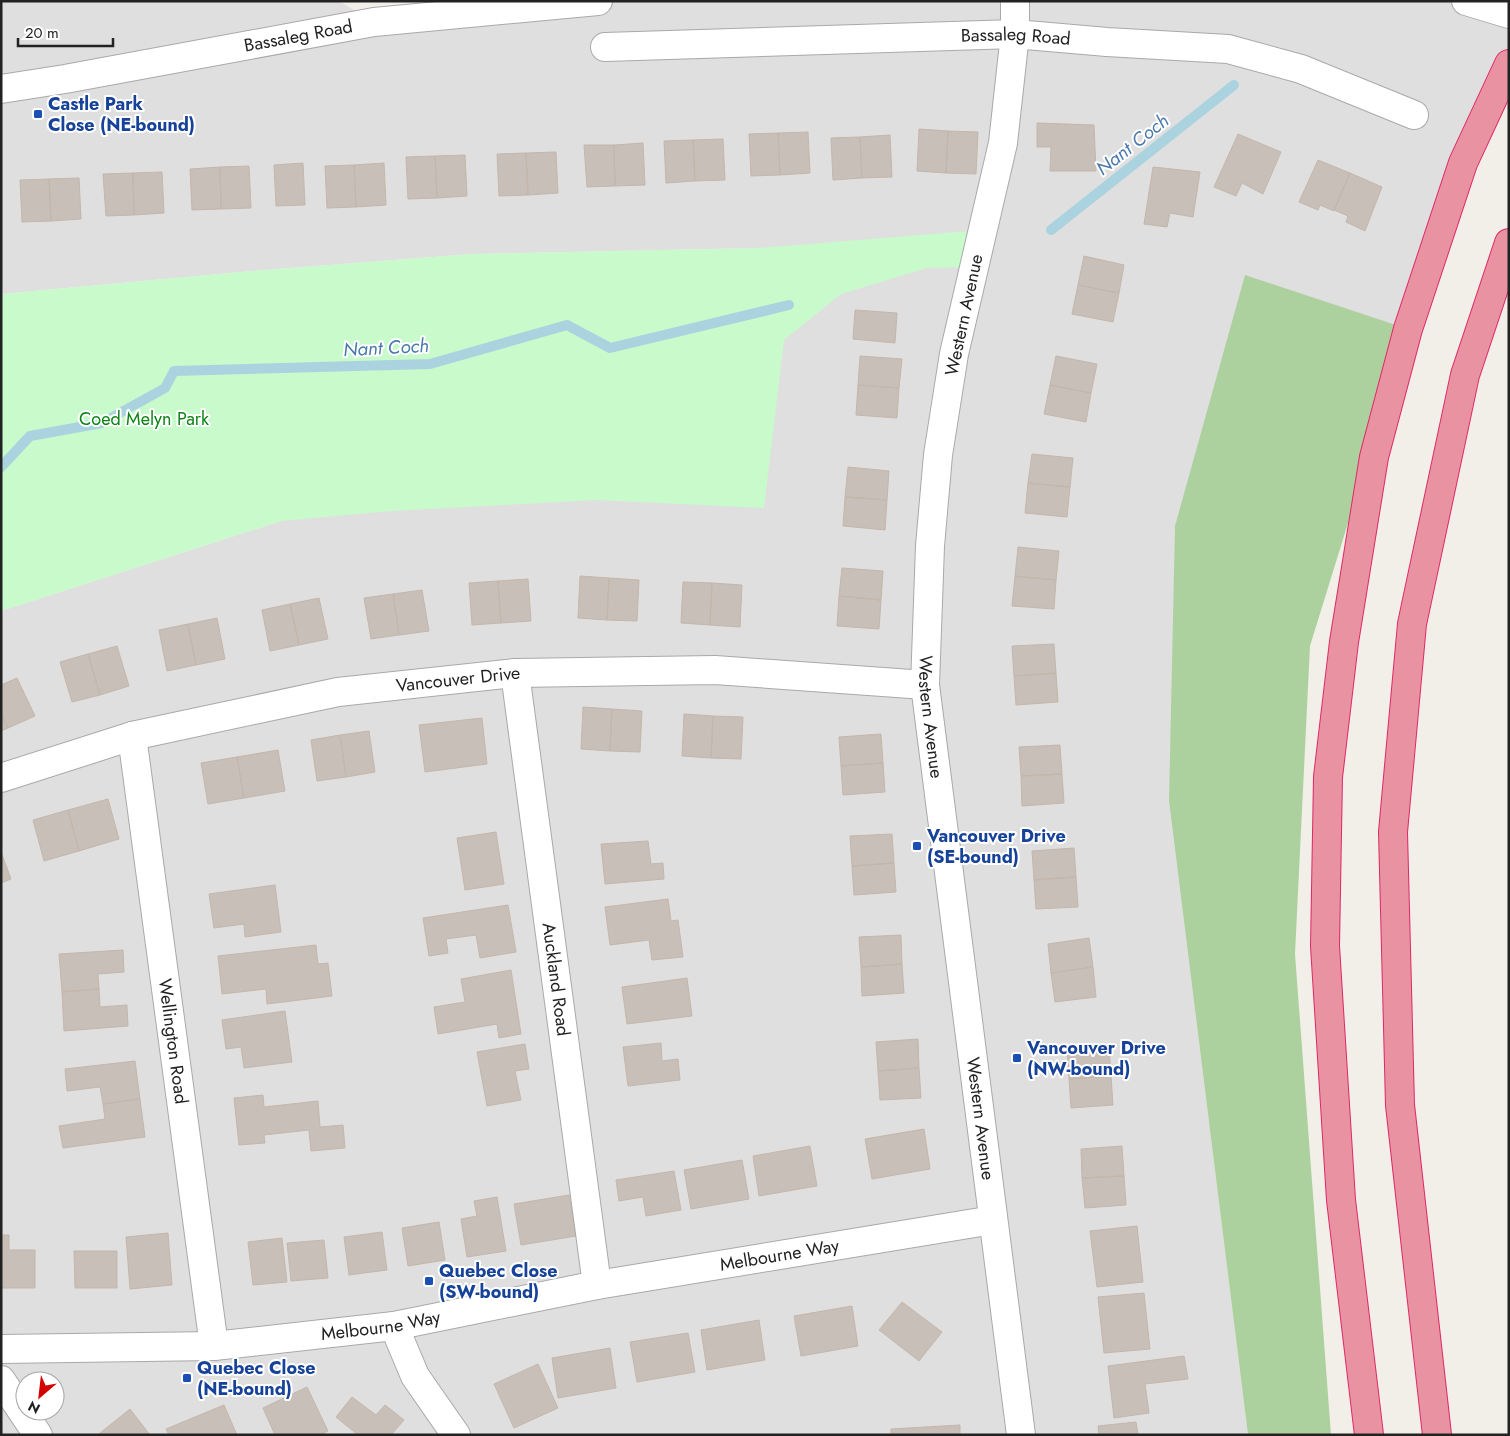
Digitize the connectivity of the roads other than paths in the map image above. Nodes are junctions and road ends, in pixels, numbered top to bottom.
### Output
1 (598, 1) edge
2 (1015, 1) edge
3 (1466, 1) edge
4 (1509, 14) edge
5 (1015, 34) junction
6 (605, 46) dead end
7 (1509, 64) edge
8 (1, 90) edge
9 (1414, 115) dead end
10 (1509, 243) edge
11 (515, 672) junction
12 (925, 685) junction
13 (132, 736) junction
14 (1, 778) edge
15 (993, 1220) junction
16 (597, 1285) junction
17 (394, 1326) junction
18 (214, 1346) junction
19 (1, 1349) edge
20 (1, 1380) edge
21 (38, 1435) edge
22 (456, 1435) edge
23 (1021, 1435) edge
24 (1369, 1435) edge
25 (1437, 1435) edge

1 - 8 street, Bassaleg Road
2 - 5 street, Western Avenue
3 - 4 street
5 - 6 street, Bassaleg Road
5 - 9 street, Bassaleg Road
5 - 12 street, Western Avenue
7 - 24 highway
10 - 25 highway
11 - 12 street, Vancouver Drive
11 - 13 street, Vancouver Drive
11 - 16 street, Auckland Road
12 - 15 street, Western Avenue
13 - 14 street, Vancouver Drive
13 - 18 street, Wellington Road
15 - 16 street, Melbourne Way
15 - 23 street, Western Avenue
16 - 17 street, Melbourne Way
17 - 18 street, Melbourne Way
17 - 22 street
18 - 19 street, Melbourne Way
20 - 21 street

